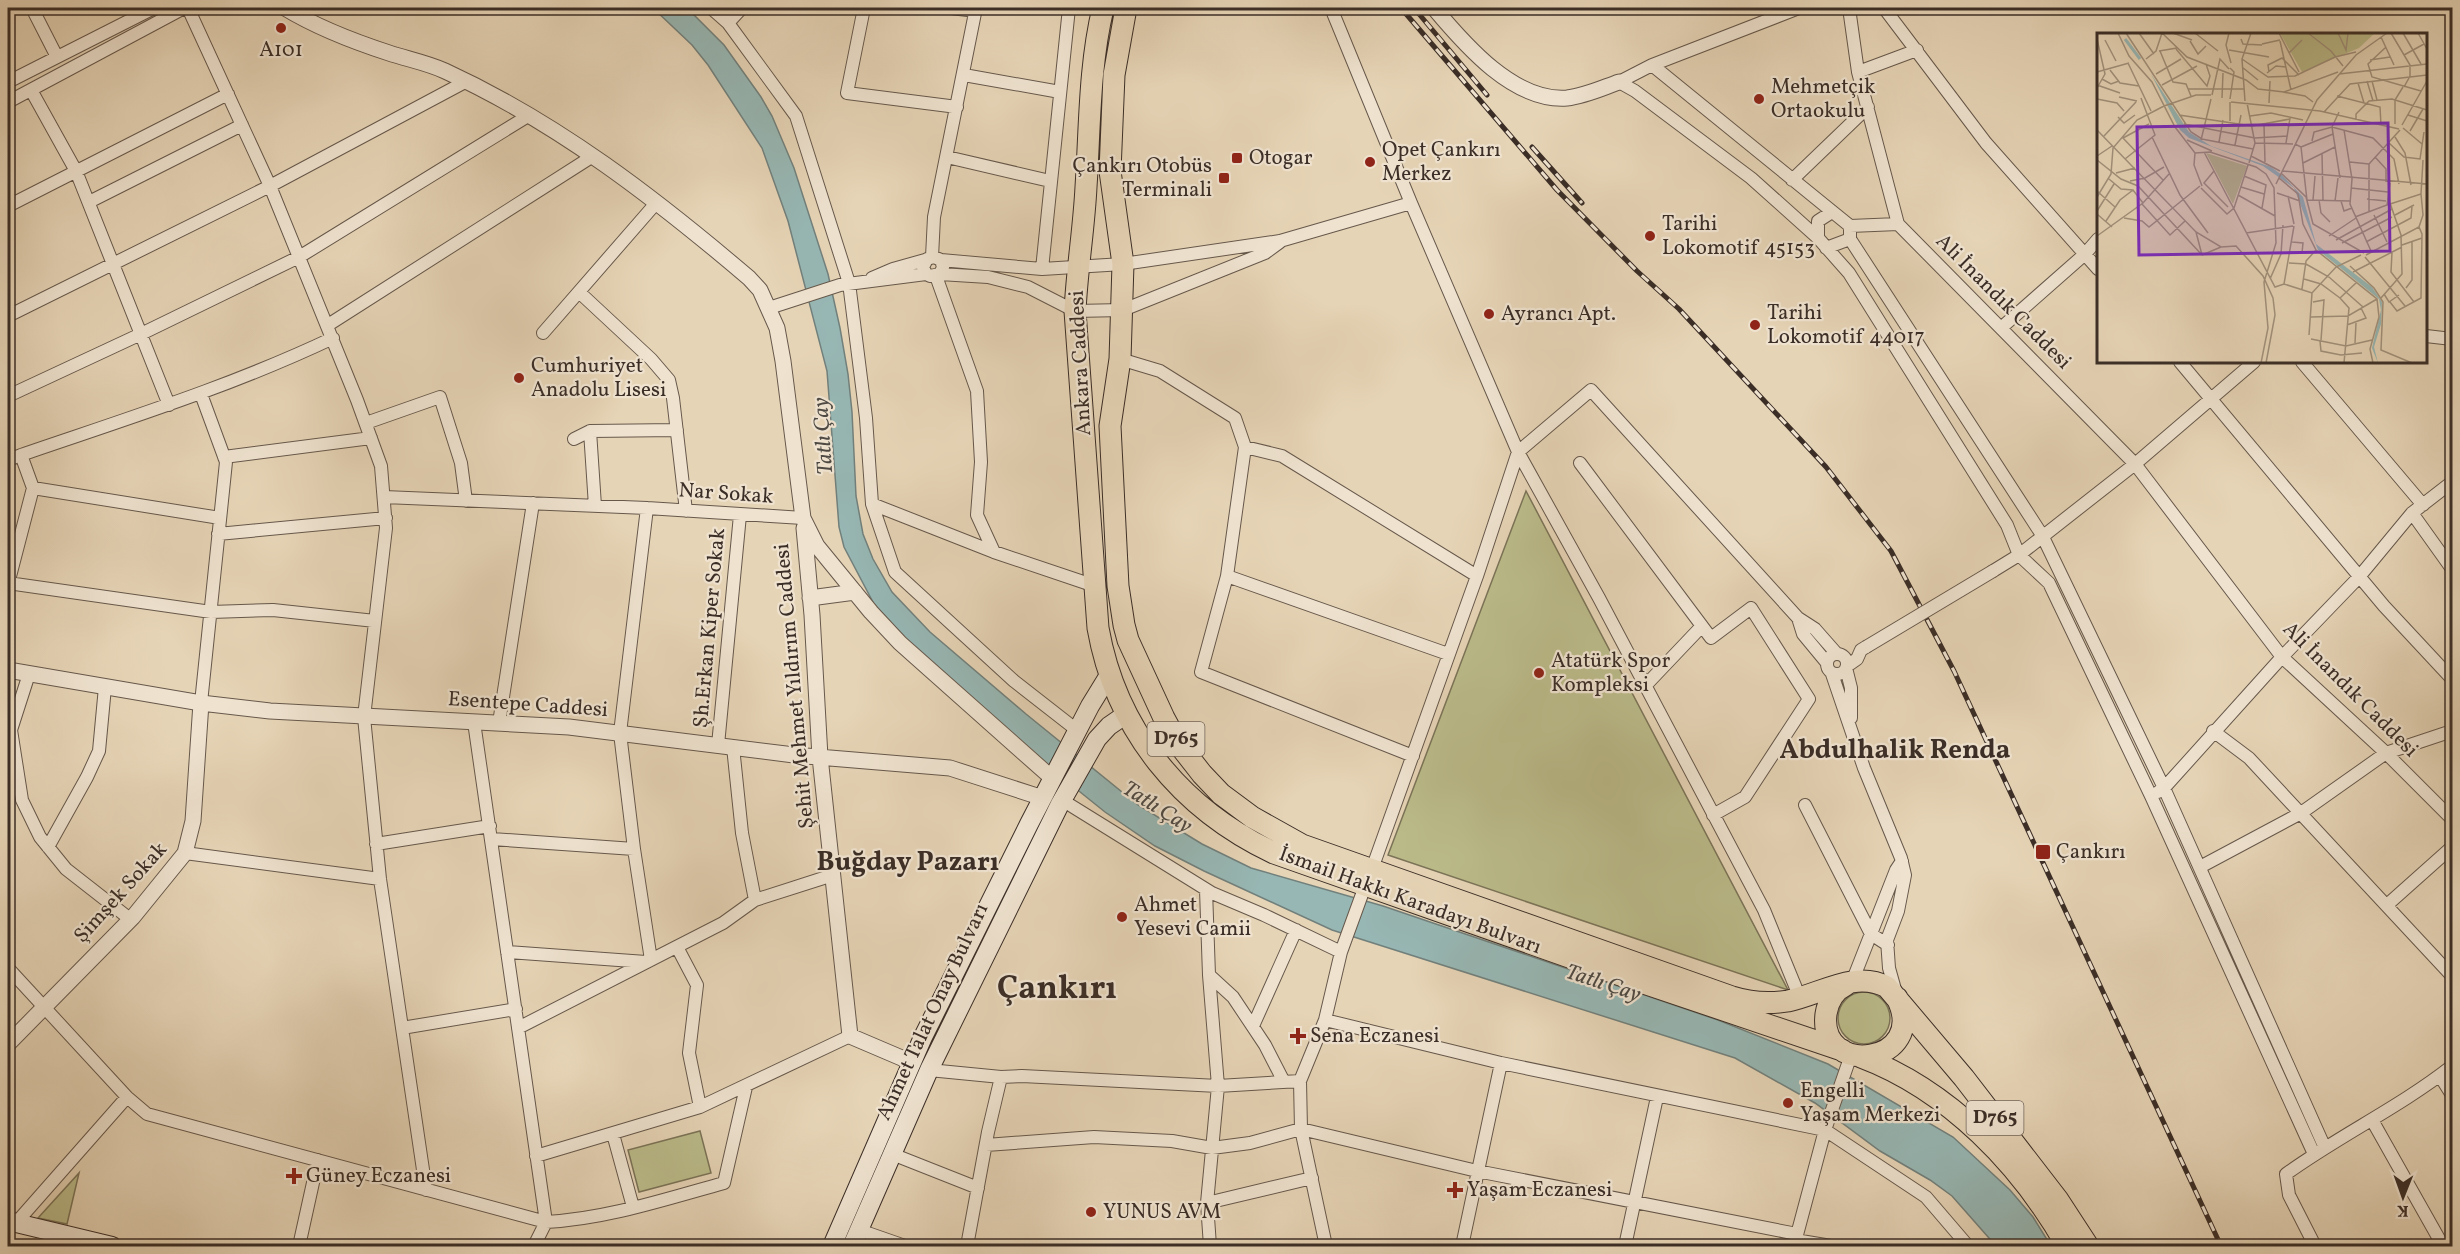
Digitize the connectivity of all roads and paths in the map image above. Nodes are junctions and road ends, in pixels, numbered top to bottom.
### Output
1 (32, 8) edge
2 (154, 8) edge
3 (184, 8) edge
4 (188, 8) edge
5 (285, 8) edge
6 (303, 8) edge
7 (711, 8) edge
8 (742, 8) edge
9 (864, 8) edge
10 (951, 8) edge
11 (1069, 8) edge
12 (1103, 8) edge
13 (1126, 8) edge
14 (1331, 8) edge
15 (1434, 8) edge
16 (1799, 8) edge
17 (1848, 8) edge
18 (1884, 8) edge
19 (976, 9) edge
20 (728, 23) junction
21 (364, 45) junction
22 (1917, 50) junction
23 (57, 57) junction
24 (1652, 65) junction
25 (1858, 72) junction
26 (964, 75) junction
27 (8, 82) edge
28 (465, 82) junction
29 (1619, 82) junction
30 (31, 90) junction
31 (1060, 92) junction
32 (228, 94) junction
33 (8, 102) edge
34 (957, 106) junction
35 (1868, 107) junction
36 (528, 116) junction
37 (242, 125) junction
38 (593, 156) junction
39 (947, 157) junction
40 (76, 171) junction
41 (1792, 180) junction
42 (1050, 181) junction
43 (270, 186) junction
44 (89, 202) junction
45 (657, 202) junction
46 (1411, 203) junction
47 (8, 206) edge
48 (1832, 212) junction
49 (1898, 224) junction
50 (1850, 226) junction
51 (1850, 239) junction
52 (2097, 240) edge
53 (1281, 241) junction
54 (1822, 243) junction
55 (2085, 254) junction
56 (299, 257) junction
57 (932, 259) junction
58 (113, 264) junction
59 (1123, 264) junction
60 (1077, 266) junction
61 (2097, 268) edge
62 (1042, 269) junction
63 (934, 275) junction
64 (862, 282) junction
65 (845, 284) junction
66 (579, 292) junction
67 (769, 308) junction
68 (1123, 310) junction
69 (1076, 311) junction
70 (8, 316) edge
71 (328, 325) junction
72 (2001, 328) junction
73 (543, 333) dead end
74 (141, 334) junction
75 (2427, 336) edge
76 (333, 338) junction
77 (2452, 339) edge
78 (1120, 359) junction
79 (2181, 363) edge
80 (2253, 363) edge
81 (2303, 363) edge
82 (201, 394) junction
83 (8, 396) edge
84 (2211, 398) junction
85 (169, 405) junction
86 (366, 423) junction
87 (677, 429) junction
88 (590, 431) junction
89 (371, 438) junction
90 (574, 439) dead end
91 (1245, 447) junction
92 (1518, 452) junction
93 (21, 455) junction
94 (224, 457) junction
95 (8, 460) edge
96 (1580, 463) dead end
97 (2135, 464) junction
98 (2452, 482) edge
99 (33, 488) junction
100 (384, 497) junction
101 (466, 501) junction
102 (533, 503) junction
103 (872, 504) junction
104 (2423, 505) junction
105 (595, 506) junction
106 (647, 508) junction
107 (686, 511) junction
108 (2412, 513) junction
109 (740, 515) junction
110 (220, 518) junction
111 (386, 518) junction
112 (803, 518) junction
113 (218, 534) junction
114 (2042, 535) junction
115 (994, 552) junction
116 (2019, 555) junction
117 (2452, 569) edge
118 (1227, 576) junction
119 (1476, 576) junction
120 (2359, 577) junction
121 (8, 584) edge
122 (1095, 586) junction
123 (855, 592) junction
124 (810, 598) junction
125 (210, 612) junction
126 (1798, 618) junction
127 (375, 621) junction
128 (1702, 626) junction
129 (1448, 654) junction
130 (2282, 657) junction
131 (1843, 661) junction
132 (1830, 668) junction
133 (8, 670) edge
134 (30, 674) junction
135 (1109, 675) junction
136 (2452, 679) edge
137 (1645, 686) junction
138 (105, 687) junction
139 (201, 703) junction
140 (1125, 715) junction
141 (364, 717) junction
142 (474, 722) junction
143 (499, 723) junction
144 (1851, 725) junction
145 (2213, 731) junction
146 (2452, 731) edge
147 (620, 733) junction
148 (1075, 736) junction
149 (725, 746) junction
150 (2386, 753) junction
151 (1413, 756) junction
152 (820, 757) junction
153 (12, 759) edge
154 (1060, 786) junction
155 (2164, 788) junction
156 (2151, 796) junction
157 (1043, 798) junction
158 (1804, 805) dead end
159 (2301, 813) junction
160 (1713, 815) junction
161 (2452, 819) edge
162 (491, 833) junction
163 (376, 844) junction
164 (48, 847) junction
165 (2452, 847) edge
166 (634, 849) junction
167 (185, 853) junction
168 (1902, 861) junction
169 (2200, 867) junction
170 (833, 875) junction
171 (380, 879) junction
172 (1366, 884) junction
173 (1206, 890) junction
174 (755, 900) junction
175 (2387, 905) junction
176 (130, 919) junction
177 (1296, 930) junction
178 (1871, 934) junction
179 (1888, 945) junction
180 (677, 947) junction
181 (507, 952) junction
182 (1341, 952) junction
183 (649, 961) junction
184 (8, 968) edge
185 (1209, 975) junction
186 (2452, 976) edge
187 (1852, 982) junction
188 (1896, 994) junction
189 (1800, 998) junction
190 (45, 1006) junction
191 (516, 1009) junction
192 (1324, 1020) junction
193 (1253, 1026) junction
194 (402, 1028) junction
195 (518, 1028) junction
196 (850, 1036) junction
197 (8, 1044) edge
198 (1850, 1058) junction
199 (911, 1062) junction
200 (1501, 1063) junction
201 (2452, 1066) edge
202 (929, 1070) junction
203 (2440, 1076) junction
204 (1001, 1077) junction
205 (1300, 1081) junction
206 (1284, 1082) junction
207 (1218, 1086) junction
208 (746, 1087) junction
209 (2452, 1095) edge
210 (127, 1097) junction
211 (1657, 1097) junction
212 (700, 1107) junction
213 (2372, 1120) junction
214 (1301, 1129) junction
215 (1825, 1130) junction
216 (613, 1134) junction
217 (986, 1145) junction
218 (1212, 1148) junction
219 (2319, 1151) junction
220 (892, 1154) junction
221 (536, 1156) junction
222 (318, 1160) junction
223 (1477, 1171) junction
224 (1312, 1178) junction
225 (978, 1188) junction
226 (426, 1190) junction
227 (1634, 1201) junction
228 (1207, 1203) junction
229 (633, 1207) junction
230 (12, 1222) edge
231 (546, 1222) junction
232 (855, 1238) edge
233 (61, 1240) edge
234 (1795, 1240) edge
235 (2446, 1241) edge
236 (112, 1246) edge
237 (299, 1246) edge
238 (534, 1246) edge
239 (832, 1246) edge
240 (905, 1246) edge
241 (967, 1246) edge
242 (1210, 1246) edge
243 (1326, 1246) edge
244 (1462, 1246) edge
245 (1625, 1246) edge
246 (1831, 1246) edge
247 (1968, 1246) edge
248 (2067, 1246) edge
249 (2088, 1246) edge
250 (2315, 1246) edge

1 - 23 street
2 - 23 street
3 - 30 street
4 - 32 street
5 - 21 street
6 - 21 street
7 - 20 street
8 - 20 street
9 - 34 street
10 - 19 street
11 - 31 street
12 - 60 highway, Ankara Caddesi / D765
13 - 59 highway, D765
14 - 46 street
15 - 29 street
16 - 24 street
17 - 25 street
18 - 22 street
19 - 26 street
20 - 65 street
21 - 28 street, Şehit Mehmet Yıldırım Caddesi
22 - 25 street
22 - 55 street
23 - 27 street
24 - 29 street
24 - 41 street
25 - 35 street
26 - 31 street
26 - 34 street
28 - 36 street, Şehit Mehmet Yıldırım Caddesi
28 - 43 street
29 - 54 street
30 - 33 street
30 - 40 street
31 - 42 street
32 - 37 street
32 - 40 street
34 - 39 street
35 - 41 street
35 - 49 street
36 - 38 street, Şehit Mehmet Yıldırım Caddesi
36 - 56 street
37 - 43 street
37 - 44 street
38 - 45 street, Şehit Mehmet Yıldırım Caddesi
38 - 71 street
39 - 42 street
39 - 57 street
40 - 44 street
40 - 47 street
41 - 48 street
42 - 62 street
43 - 56 street
43 - 58 street
44 - 58 street
45 - 66 street
45 - 67 street, Şehit Mehmet Yıldırım Caddesi
46 - 53 street
46 - 92 street
48 - 50 street
48 - 54 street
49 - 50 street
49 - 72 street, Ali İnandık Caddesi
50 - 51 street
51 - 54 street
51 - 114 street
52 - 55 street
53 - 59 street
53 - 68 street
54 - 116 street
55 - 61 street
55 - 72 street
56 - 71 street
56 - 74 street
57 - 62 street
57 - 63 street
57 - 63 street
57 - 64 street
58 - 70 street
58 - 74 street
59 - 60 street
59 - 68 highway, D765
60 - 62 street
60 - 69 highway, Ankara Caddesi / D765
63 - 64 street
63 - 69 street
63 - 115 street
64 - 65 street
65 - 67 street
65 - 103 street
66 - 73 street
66 - 87 street
67 - 112 street, Şehit Mehmet Yıldırım Caddesi
68 - 69 street
68 - 78 highway, D765
69 - 122 highway, Ankara Caddesi / D765
71 - 76 street
72 - 97 street, Ali İnandık Caddesi
74 - 83 street
74 - 85 street
75 - 77 street
76 - 82 street
76 - 86 street
78 - 91 street
78 - 172 highway, D765
79 - 84 street
80 - 84 street
81 - 104 street
82 - 85 street
82 - 94 street
84 - 97 street
84 - 120 street
85 - 93 street
86 - 89 street
86 - 101 street
87 - 88 street
87 - 107 street
88 - 90 street
88 - 105 street
89 - 94 street
89 - 100 street
91 - 118 street
91 - 119 street
92 - 119 street
92 - 126 street
92 - 137 street
93 - 95 street
93 - 99 street
94 - 110 street
96 - 128 street
97 - 114 street
97 - 130 street, Ali İnandık Caddesi
98 - 104 street
99 - 110 street
99 - 121 street
100 - 101 street, Nar Sokak
100 - 111 street
101 - 102 street, Nar Sokak
102 - 105 street, Nar Sokak
102 - 143 street
103 - 115 street
103 - 148 street
104 - 108 street
105 - 106 street, Nar Sokak
106 - 107 street, Nar Sokak
106 - 147 street
107 - 109 street, Nar Sokak
108 - 117 street
108 - 120 street
109 - 112 street, Nar Sokak
109 - 149 street, Şh.Erkan Kiper Sokak
110 - 113 street
111 - 113 street
111 - 127 street
112 - 123 street
112 - 124 street, Şehit Mehmet Yıldırım Caddesi
113 - 125 street
114 - 116 street
114 - 155 street
115 - 122 street
116 - 131 street, bridge
116 - 156 street
118 - 129 street
118 - 151 street
119 - 129 street
120 - 130 street
120 - 136 street
121 - 125 street
122 - 135 highway, Ankara Caddesi / D765
123 - 124 street
123 - 154 street
124 - 152 street, Şehit Mehmet Yıldırım Caddesi
125 - 127 street
125 - 139 street
126 - 131 street
126 - 132 street
127 - 141 street
128 - 137 street
128 - 160 street
129 - 151 street
130 - 145 street
130 - 150 street, Ali İnandık Caddesi
131 - 132 street
131 - 144 street
132 - 144 street
133 - 134 street, Esentepe Caddesi
134 - 138 street, Esentepe Caddesi
134 - 153 street
135 - 140 highway, Ankara Caddesi / D765
135 - 148 main road
137 - 160 street
138 - 139 street, Esentepe Caddesi
138 - 164 street
139 - 141 street, Esentepe Caddesi
139 - 167 street, Şimşek Sokak
140 - 154 main road, Ahmet Talat Onay Bulvarı
140 - 172 highway, İsmail Hakkı Karadayı Bulvarı / D765
141 - 142 street, Esentepe Caddesi
141 - 163 street
142 - 143 street, Esentepe Caddesi
142 - 162 street
143 - 147 street, Esentepe Caddesi
144 - 168 street
145 - 155 street
145 - 159 street
146 - 150 street
147 - 149 street, Esentepe Caddesi
147 - 166 street
148 - 154 main road
149 - 152 street, Esentepe Caddesi
149 - 174 street, Şh.Erkan Kiper Sokak
150 - 159 street
150 - 161 street, Ali İnandık Caddesi
151 - 172 street
152 - 157 street, Esentepe Caddesi
152 - 170 street, Şehit Mehmet Yıldırım Caddesi
153 - 164 street
154 - 157 main road, Ahmet Talat Onay Bulvarı
154 - 173 street
154 - 202 main road, Ahmet Talat Onay Bulvarı
155 - 156 street
155 - 169 street
156 - 219 street
157 - 199 main road, Ahmet Talat Onay Bulvarı
158 - 178 street
159 - 169 street
159 - 175 street
160 - 189 street
162 - 163 street
162 - 166 street
162 - 181 street
163 - 171 street
164 - 176 street
165 - 175 street
166 - 183 street
167 - 171 street
167 - 176 street, Şimşek Sokak
168 - 178 street
168 - 179 street
169 - 219 street
170 - 174 street
170 - 196 street, Şehit Mehmet Yıldırım Caddesi
171 - 194 street
172 - 182 street
172 - 189 highway, D765
172 - 198 highway, İsmail Hakkı Karadayı Bulvarı / D765
173 - 177 street
173 - 185 street
174 - 180 street
175 - 186 street
176 - 190 street, Şimşek Sokak
177 - 182 street
177 - 193 street
178 - 179 street
178 - 187 street
179 - 188 street
180 - 183 street
180 - 212 street
181 - 183 street
181 - 191 street
182 - 192 street
183 - 195 street
184 - 190 street
185 - 193 street
185 - 207 street
187 - 188 highway
187 - 189 highway, D765
187 - 198 highway
188 - 198 highway
188 - 249 highway, D765
190 - 197 street, Şimşek Sokak
190 - 210 street
191 - 194 street
191 - 195 street
192 - 200 street
192 - 205 street
193 - 206 street
194 - 226 street
195 - 221 street
196 - 199 street
196 - 208 street
198 - 215 street
198 - 248 highway, İsmail Hakkı Karadayı Bulvarı / D765
199 - 239 main road, Ahmet Talat Onay Bulvarı
200 - 211 street
200 - 223 street
201 - 203 street
202 - 204 street
202 - 220 main road, Ahmet Talat Onay Bulvarı
203 - 209 street
203 - 213 street
204 - 207 street
204 - 217 street
205 - 206 street
205 - 214 street
206 - 207 street
207 - 218 street
208 - 212 street
208 - 229 street
210 - 222 street
210 - 230 street
211 - 215 street
211 - 227 street
212 - 216 street
213 - 219 street
213 - 235 street
214 - 218 street
214 - 223 street
214 - 224 street
215 - 234 street
215 - 247 street
216 - 221 street
216 - 229 street
217 - 218 street
217 - 225 street
218 - 228 street
219 - 250 street
220 - 225 street
220 - 232 main road, Ahmet Talat Onay Bulvarı
221 - 231 street
222 - 226 street
222 - 237 street
223 - 227 street
223 - 244 street
224 - 228 street
224 - 243 street
225 - 241 street
226 - 231 street
227 - 234 street
227 - 245 street
228 - 242 street
229 - 231 street
230 - 233 main road
231 - 238 street
232 - 240 street
233 - 236 main road
234 - 246 street

